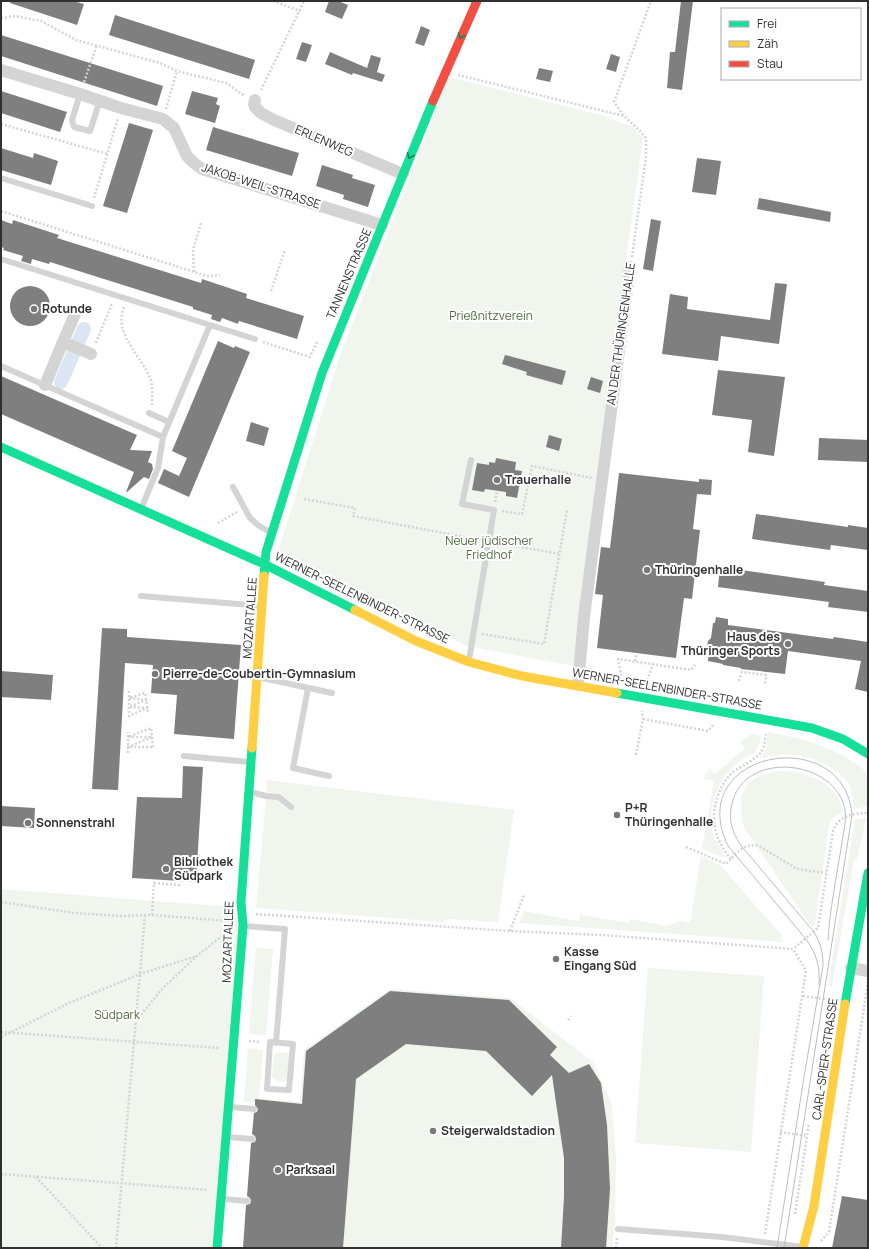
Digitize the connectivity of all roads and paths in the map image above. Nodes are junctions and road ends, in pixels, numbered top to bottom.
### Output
1 (273, 1) edge
2 (304, 1) edge
3 (477, 1) edge
4 (651, 1) edge
5 (300, 11) junction
6 (1, 18) edge
7 (97, 45) junction
8 (1, 70) edge
9 (177, 71) junction
10 (445, 72) junction
11 (80, 94) junction
12 (252, 99) junction
13 (100, 100) junction
14 (624, 116) junction
15 (163, 119) junction
16 (116, 123) dead end
17 (1, 124) edge
18 (108, 154) junction
19 (403, 174) junction
20 (1, 178) edge
21 (92, 206) joint
22 (1, 211) edge
23 (201, 223) dead end
24 (382, 225) junction
25 (285, 250) dead end
26 (1, 259) edge
27 (630, 267) joint
28 (194, 272) junction
29 (220, 275) dead end
30 (271, 291) dead end
31 (115, 295) junction
32 (127, 298) junction
33 (75, 314) dead end
34 (210, 325) junction
35 (321, 334) dead end
36 (255, 339) joint
37 (71, 346) junction
38 (91, 354) joint
39 (1, 366) edge
40 (45, 385) junction
41 (148, 413) joint
42 (169, 422) junction
43 (163, 437) junction
44 (1, 447) edge
45 (471, 460) dead end
46 (602, 480) junction
47 (233, 486) dead end
48 (497, 491) dead end
49 (304, 499) dead end
50 (496, 499) dead end
51 (244, 508) junction
52 (142, 509) junction
53 (494, 510) junction
54 (568, 510) dead end
55 (218, 523) dead end
56 (273, 534) junction
57 (490, 542) junction
58 (560, 554) junction
59 (266, 564) junction
60 (141, 596) dead end
61 (263, 606) junction
62 (474, 632) junction
63 (637, 653) dead end
64 (635, 661) junction
65 (469, 662) junction
66 (653, 664) junction
67 (695, 665) dead end
68 (258, 677) junction
69 (622, 680) dead end
70 (739, 681) dead end
71 (646, 684) dead end
72 (578, 685) junction
73 (766, 685) dead end
74 (308, 688) junction
75 (129, 691) dead end
76 (332, 693) dead end
77 (129, 698) junction
78 (146, 700) junction
79 (129, 707) junction
80 (147, 708) junction
81 (148, 712) dead end
82 (726, 712) junction
83 (643, 719) dead end
84 (769, 720) junction
85 (128, 732) dead end
86 (128, 737) junction
87 (152, 737) junction
88 (640, 737) dead end
89 (128, 747) junction
90 (128, 753) dead end
91 (868, 754) edge
92 (636, 755) dead end
93 (184, 756) dead end
94 (252, 762) junction
95 (329, 776) dead end
96 (249, 791) junction
97 (291, 807) dead end
98 (868, 812) edge
99 (686, 847) dead end
100 (731, 859) junction
101 (826, 873) junction
102 (868, 873) edge
103 (180, 879) dead end
104 (524, 895) dead end
105 (1, 902) edge
106 (242, 912) junction
107 (145, 915) junction
108 (152, 915) junction
109 (242, 923) junction
110 (510, 931) junction
111 (793, 950) junction
112 (197, 956) junction
113 (851, 968) junction
114 (868, 971) edge
115 (140, 974) junction
116 (868, 981) edge
117 (803, 996) junction
118 (830, 1000) dead end
119 (571, 1016) dead end
120 (568, 1020) dead end
121 (136, 1022) junction
122 (1, 1032) edge
123 (11, 1032) junction
124 (1, 1037) edge
125 (248, 1041) dead end
126 (134, 1042) junction
127 (265, 1042) dead end
128 (276, 1042) junction
129 (221, 1048) dead end
130 (229, 1106) junction
131 (254, 1109) dead end
132 (809, 1123) dead end
133 (780, 1132) junction
134 (807, 1136) junction
135 (226, 1137) junction
136 (252, 1139) dead end
137 (1, 1174) edge
138 (36, 1176) junction
139 (122, 1183) junction
140 (200, 1189) dead end
141 (221, 1199) junction
142 (247, 1201) dead end
143 (794, 1221) dead end
144 (618, 1229) dead end
145 (764, 1241) junction
146 (818, 1244) dead end
147 (804, 1247) edge
148 (102, 1248) edge
149 (116, 1248) edge
150 (217, 1248) edge

1 - 5 path
2 - 5 path
3 -> 10 street, TANNENSTRASSE
4 - 14 path, AN DER THÜRINGENHALLE
5 - 12 path
6 - 7 path
7 - 9 path
7 - 11 path
8 - 11 street
9 - 12 path
9 - 15 path
10 - 14 path
10 -> 19 street, TANNENSTRASSE
11 - 13 street
11 - 13 lane
12 - 19 street, ERLENWEG
13 - 15 street
14 - 27 path, AN DER THÜRINGENHALLE
15 - 24 street, JAKOB-WEIL-STRASSE
16 - 18 path
17 - 18 path
18 - 21 path
19 - 24 street, TANNENSTRASSE
20 - 21 lane
22 - 28 path
23 - 28 path
24 - 56 street, TANNENSTRASSE
25 - 30 path
26 - 31 lane
27 - 46 street, AN DER THÜRINGENHALLE
28 - 29 path
31 - 32 lane
31 - 38 path
32 - 34 lane
32 - 41 path
33 - 37 street
34 - 36 lane
34 - 42 lane
35 - 36 path
37 - 38 street
37 - 40 street
39 - 40 lane
40 - 43 lane
41 - 42 lane
42 - 43 lane
43 - 52 lane
44 - 52 street, WERNER-SEELENBINDER-STRASSE
45 - 53 lane
46 - 53 path
46 - 72 street, AN DER THÜRINGENHALLE
47 - 51 lane
48 - 50 path
49 - 57 path
51 - 55 path
51 - 56 lane
52 - 59 street, WERNER-SEELENBINDER-STRASSE
53 - 57 lane
54 - 58 path
56 - 59 street, TANNENSTRASSE
57 - 58 path
57 - 62 lane
58 - 62 path
59 - 61 street, MOZARTALLEE
59 - 65 street, WERNER-SEELENBINDER-STRASSE
60 - 61 lane
61 - 68 street, MOZARTALLEE
62 - 65 lane
63 - 64 path
64 - 66 path
64 - 69 path
65 - 72 street, WERNER-SEELENBINDER-STRASSE
66 - 67 path
66 - 71 path
68 - 74 lane
68 - 94 street, MOZARTALLEE
70 - 73 path
72 - 82 street, WERNER-SEELENBINDER-STRASSE
74 - 76 lane
74 - 95 lane
75 - 77 path
77 - 78 path
77 - 78 path
77 - 79 path
78 - 79 path
78 - 80 path
79 - 80 path
79 - 80 path
80 - 81 path
82 - 83 path
82 - 84 street, WERNER-SEELENBINDER-STRASSE
84 - 91 street, WERNER-SEELENBINDER-STRASSE
84 - 100 path
85 - 86 path
86 - 87 path
86 - 87 path
86 - 89 path
87 - 89 path
87 - 89 path
88 - 92 path
89 - 90 path
93 - 94 lane
94 - 96 street, MOZARTALLEE
96 - 97 lane
96 - 106 street, MOZARTALLEE
98 - 101 path
99 - 100 path
100 - 101 path
101 - 111 path
102 - 113 street, CARL-SPIER-STRASSE
103 - 108 path
104 - 110 path
105 - 107 path
106 - 109 street, MOZARTALLEE
106 - 110 path
107 - 108 path
107 - 115 path
108 - 109 path
109 - 112 path
109 - 128 lane
109 - 130 street, MOZARTALLEE
110 - 111 path
111 - 117 path
112 - 115 path
112 - 121 path
113 - 114 street
113 - 147 street, CARL-SPIER-STRASSE
115 - 121 path
115 - 123 path
116 - 146 path
117 - 118 path
117 - 133 path
119 - 120 path
121 - 126 path
122 - 123 path
123 - 124 path
123 - 126 path
125 - 127 path
126 - 129 path
126 - 139 path
128 - 128 lane
130 - 131 lane
130 - 135 street, MOZARTALLEE
132 - 134 path
133 - 134 path
133 - 145 path
134 - 143 path
135 - 136 lane
135 - 141 street, MOZARTALLEE
137 - 138 path
138 - 139 path
138 - 148 path
139 - 140 path
139 - 149 path
141 - 142 lane
141 - 150 street, MOZARTALLEE
144 - 145 lane
145 - 147 lane

